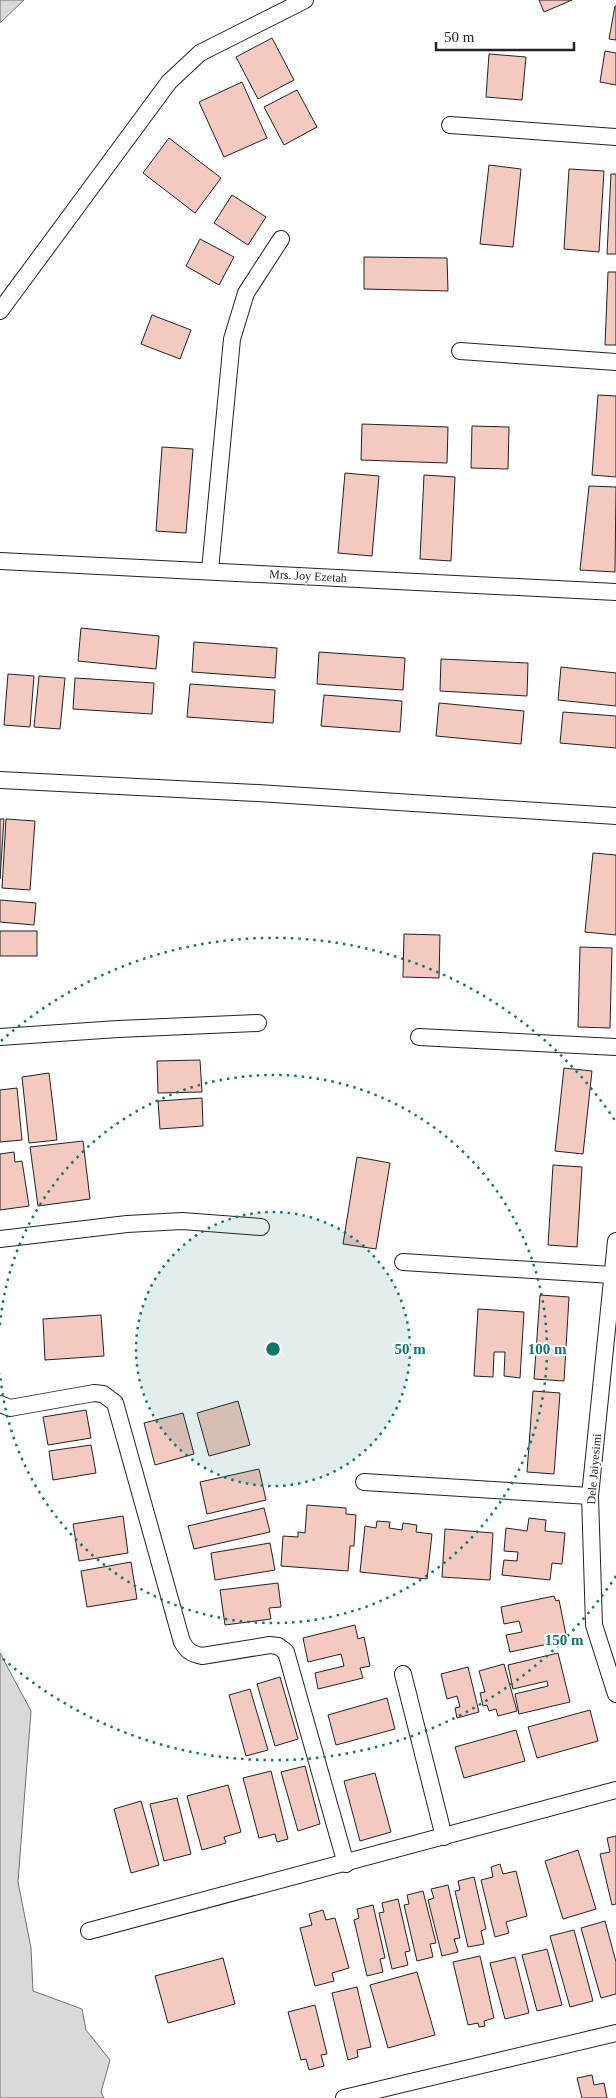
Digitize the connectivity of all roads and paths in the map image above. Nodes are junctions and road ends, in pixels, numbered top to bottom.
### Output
1 (306, 0) edge
2 (450, 125) dead end
3 (616, 137) edge
4 (281, 239) dead end
5 (0, 311) edge
6 (460, 351) dead end
7 (616, 362) edge
8 (0, 561) edge
9 (210, 570) junction
10 (616, 592) edge
11 (0, 780) edge
12 (616, 816) edge
13 (258, 1023) dead end
14 (0, 1037) edge
15 (419, 1037) dead end
16 (616, 1047) edge
17 (261, 1226) dead end
18 (0, 1239) edge
19 (616, 1241) edge
20 (403, 1262) dead end
21 (612, 1275) junction
22 (0, 1404) edge
23 (364, 1482) dead end
24 (590, 1496) junction
25 (403, 1674) dead end
26 (616, 1694) edge
27 (616, 1790) edge
28 (444, 1837) junction
29 (346, 1864) junction
30 (89, 1931) dead end
31 (616, 2033) edge
32 (381, 2094) edge
33 (344, 2098) edge

1 - 5 street
2 - 3 street
4 - 9 street
6 - 7 street
8 - 9 street, Mrs. Joy Ezetah
9 - 10 street, Mrs. Joy Ezetah
11 - 12 street
13 - 14 street
15 - 16 street
17 - 18 street
19 - 21 street, Dele Jaiyesimi
20 - 21 street
21 - 24 street, Dele Jaiyesimi
22 - 29 street
23 - 24 street
24 - 26 street, Dele Jaiyesimi
25 - 28 street
27 - 28 street
28 - 29 street
29 - 30 street
31 - 32 street
32 - 33 street

